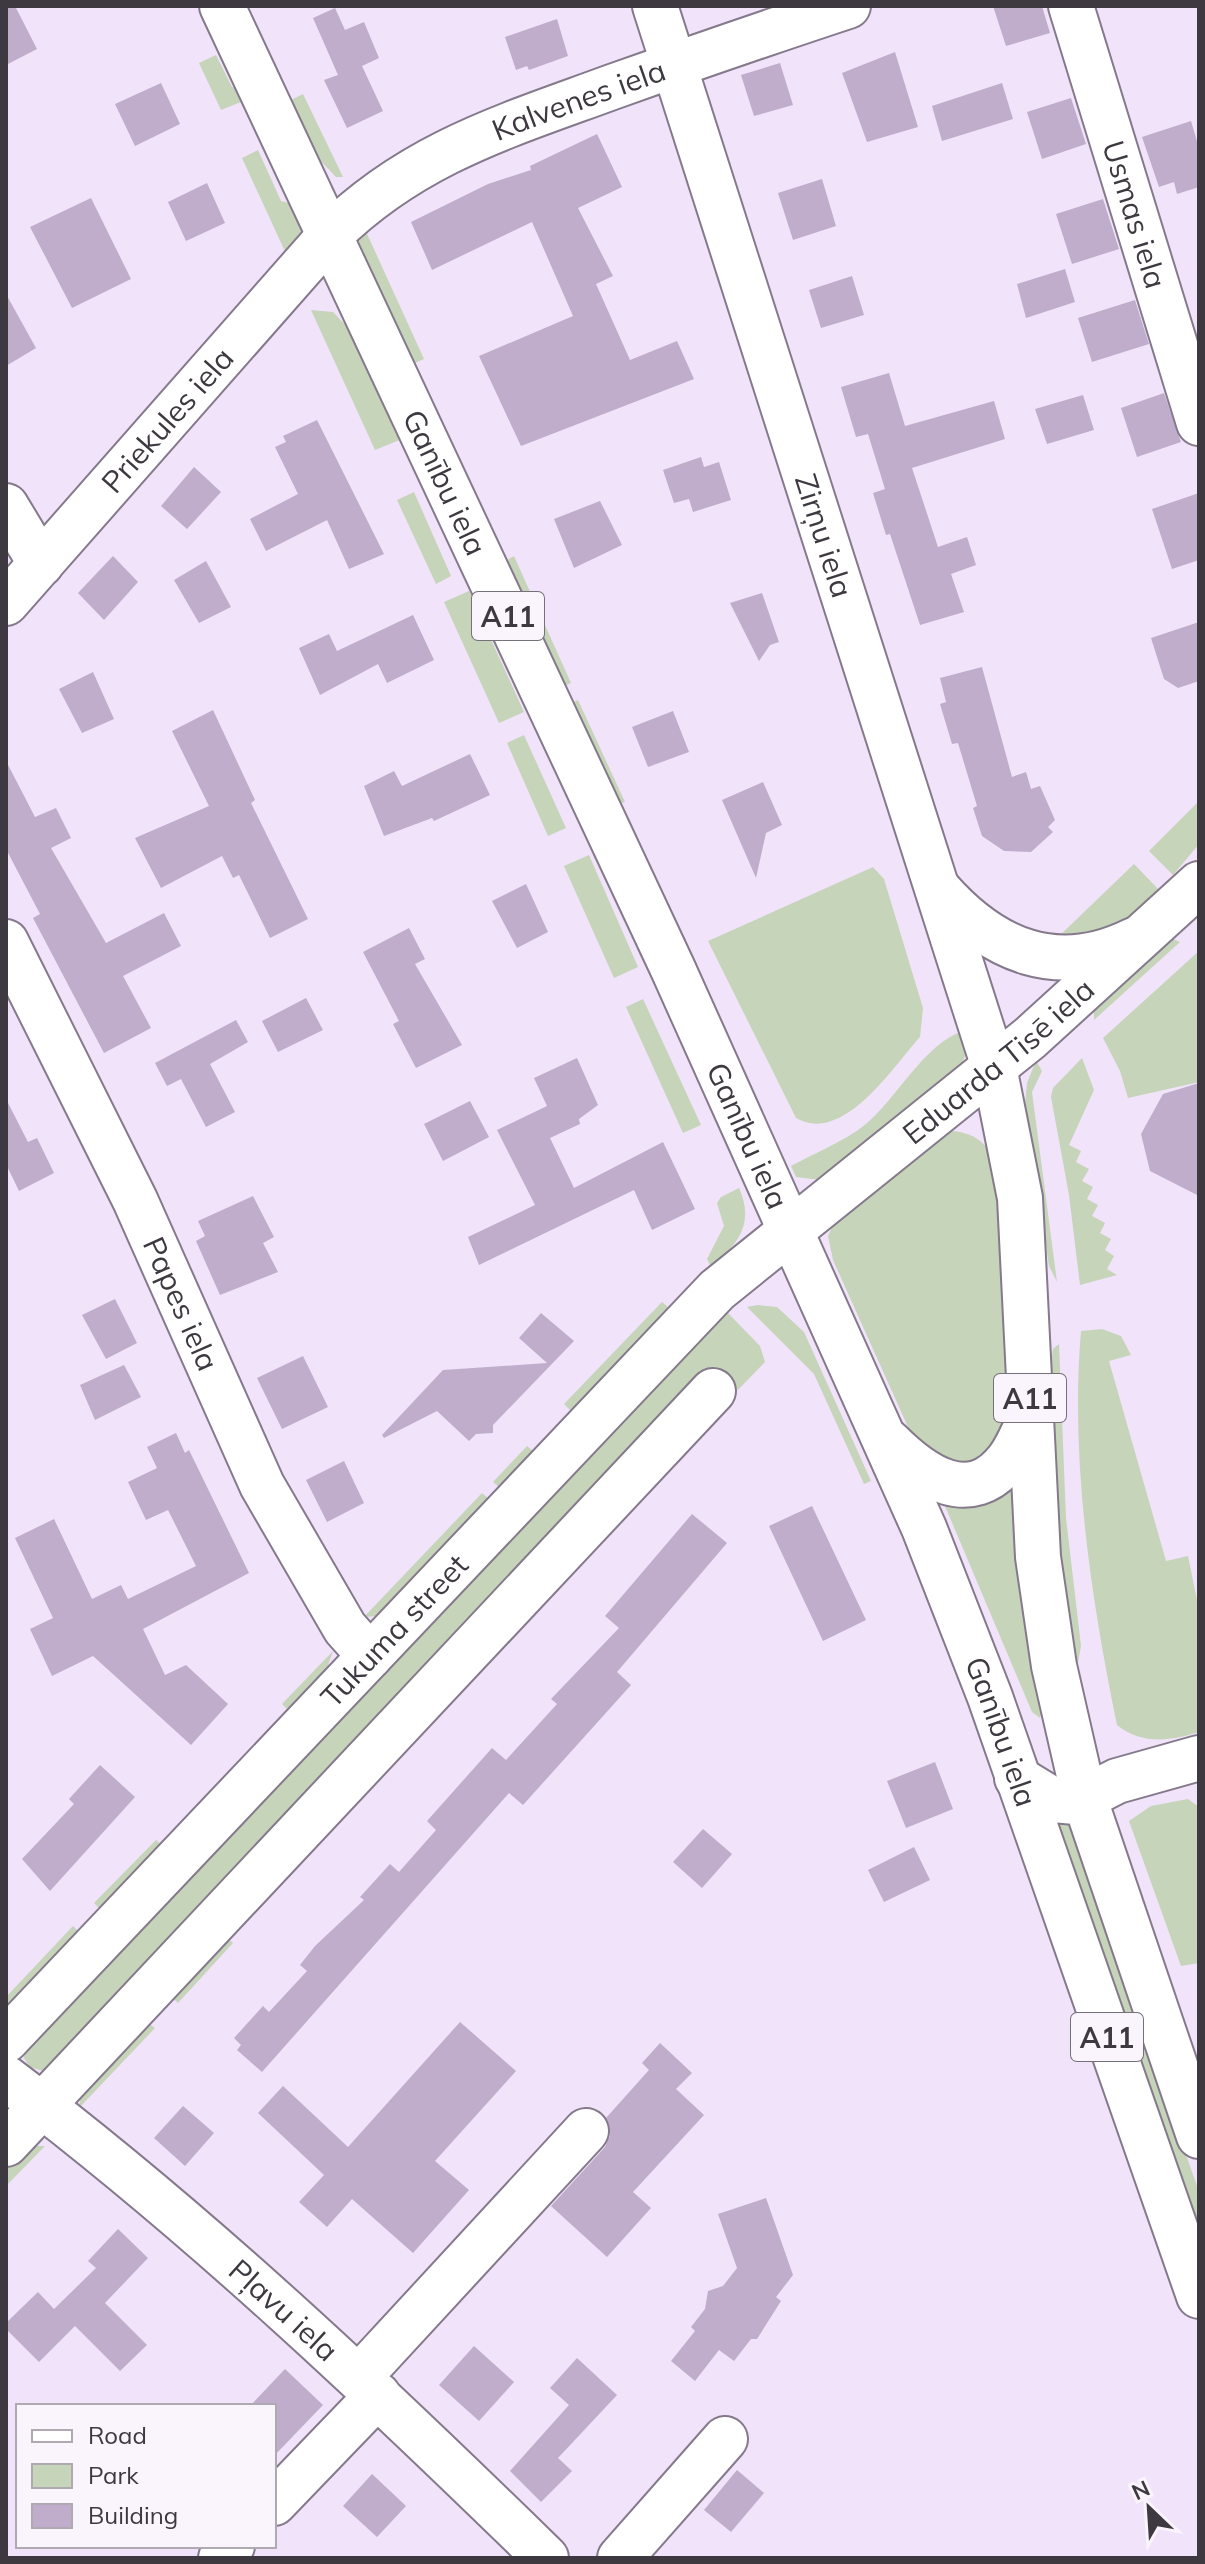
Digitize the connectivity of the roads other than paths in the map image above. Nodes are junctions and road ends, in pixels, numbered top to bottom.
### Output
1 (222, 6) edge
2 (655, 6) edge
3 (848, 6) edge
4 (1071, 6) edge
5 (674, 65) junction
6 (330, 235) junction
7 (1199, 423) edge
8 (6, 506) edge
9 (41, 564) junction
10 (6, 603) edge
11 (1199, 884) edge
12 (939, 890) junction
13 (1147, 933) junction
14 (6, 942) edge
15 (994, 1067) junction
16 (791, 1228) junction
17 (713, 1391) dead end
18 (1031, 1416) junction
19 (882, 1435) junction
20 (370, 1656) junction
21 (1199, 1758) edge
22 (1017, 1778) junction
23 (1101, 1789) junction
24 (6, 2040) edge
25 (6, 2078) edge
26 (42, 2105) junction
27 (586, 2131) dead end
28 (1199, 2136) edge
29 (6, 2144) edge
30 (1199, 2296) edge
31 (368, 2386) junction
32 (725, 2439) dead end
33 (276, 2501) edge
34 (546, 2558) edge
35 (620, 2558) edge

1 - 6 main road, Ganību iela / A11
2 - 5 main road, Zirņu iela / A11
3 - 5 main road, Kalvenes iela
4 - 7 main road, Usmas iela
5 - 6 main road, Kalvenes iela
5 - 12 main road, Zirņu iela / A11
6 - 9 main road, Priekules iela
6 - 16 main road, Ganību iela / A11
8 - 9 main road
9 - 10 main road, Priekules iela
11 - 13 main road, Eduarda Tisē iela
12 - 13 main road
12 - 15 main road, Zirņu iela / A11
13 - 15 main road, Eduarda Tisē iela
14 - 20 main road, Papes iela
15 - 16 main road, Eduarda Tisē iela
15 - 18 main road, Ganību iela / A11
16 - 19 main road, Ganību iela / A11
16 - 20 main road, Tukuma street
17 - 26 main road
18 - 19 main road
18 - 23 main road, Ganību iela / A11
19 - 22 main road, Ganību iela / A11
20 - 24 main road, Tukuma street
21 - 23 main road
22 - 23 main road
22 - 30 main road, Ganību iela / A11
23 - 28 main road, Ganību iela / A11
25 - 26 main road, Pļavu iela
26 - 29 main road
26 - 31 main road, Pļavu iela
27 - 31 main road
31 - 33 main road
31 - 34 main road, Pļavu iela
32 - 35 main road

